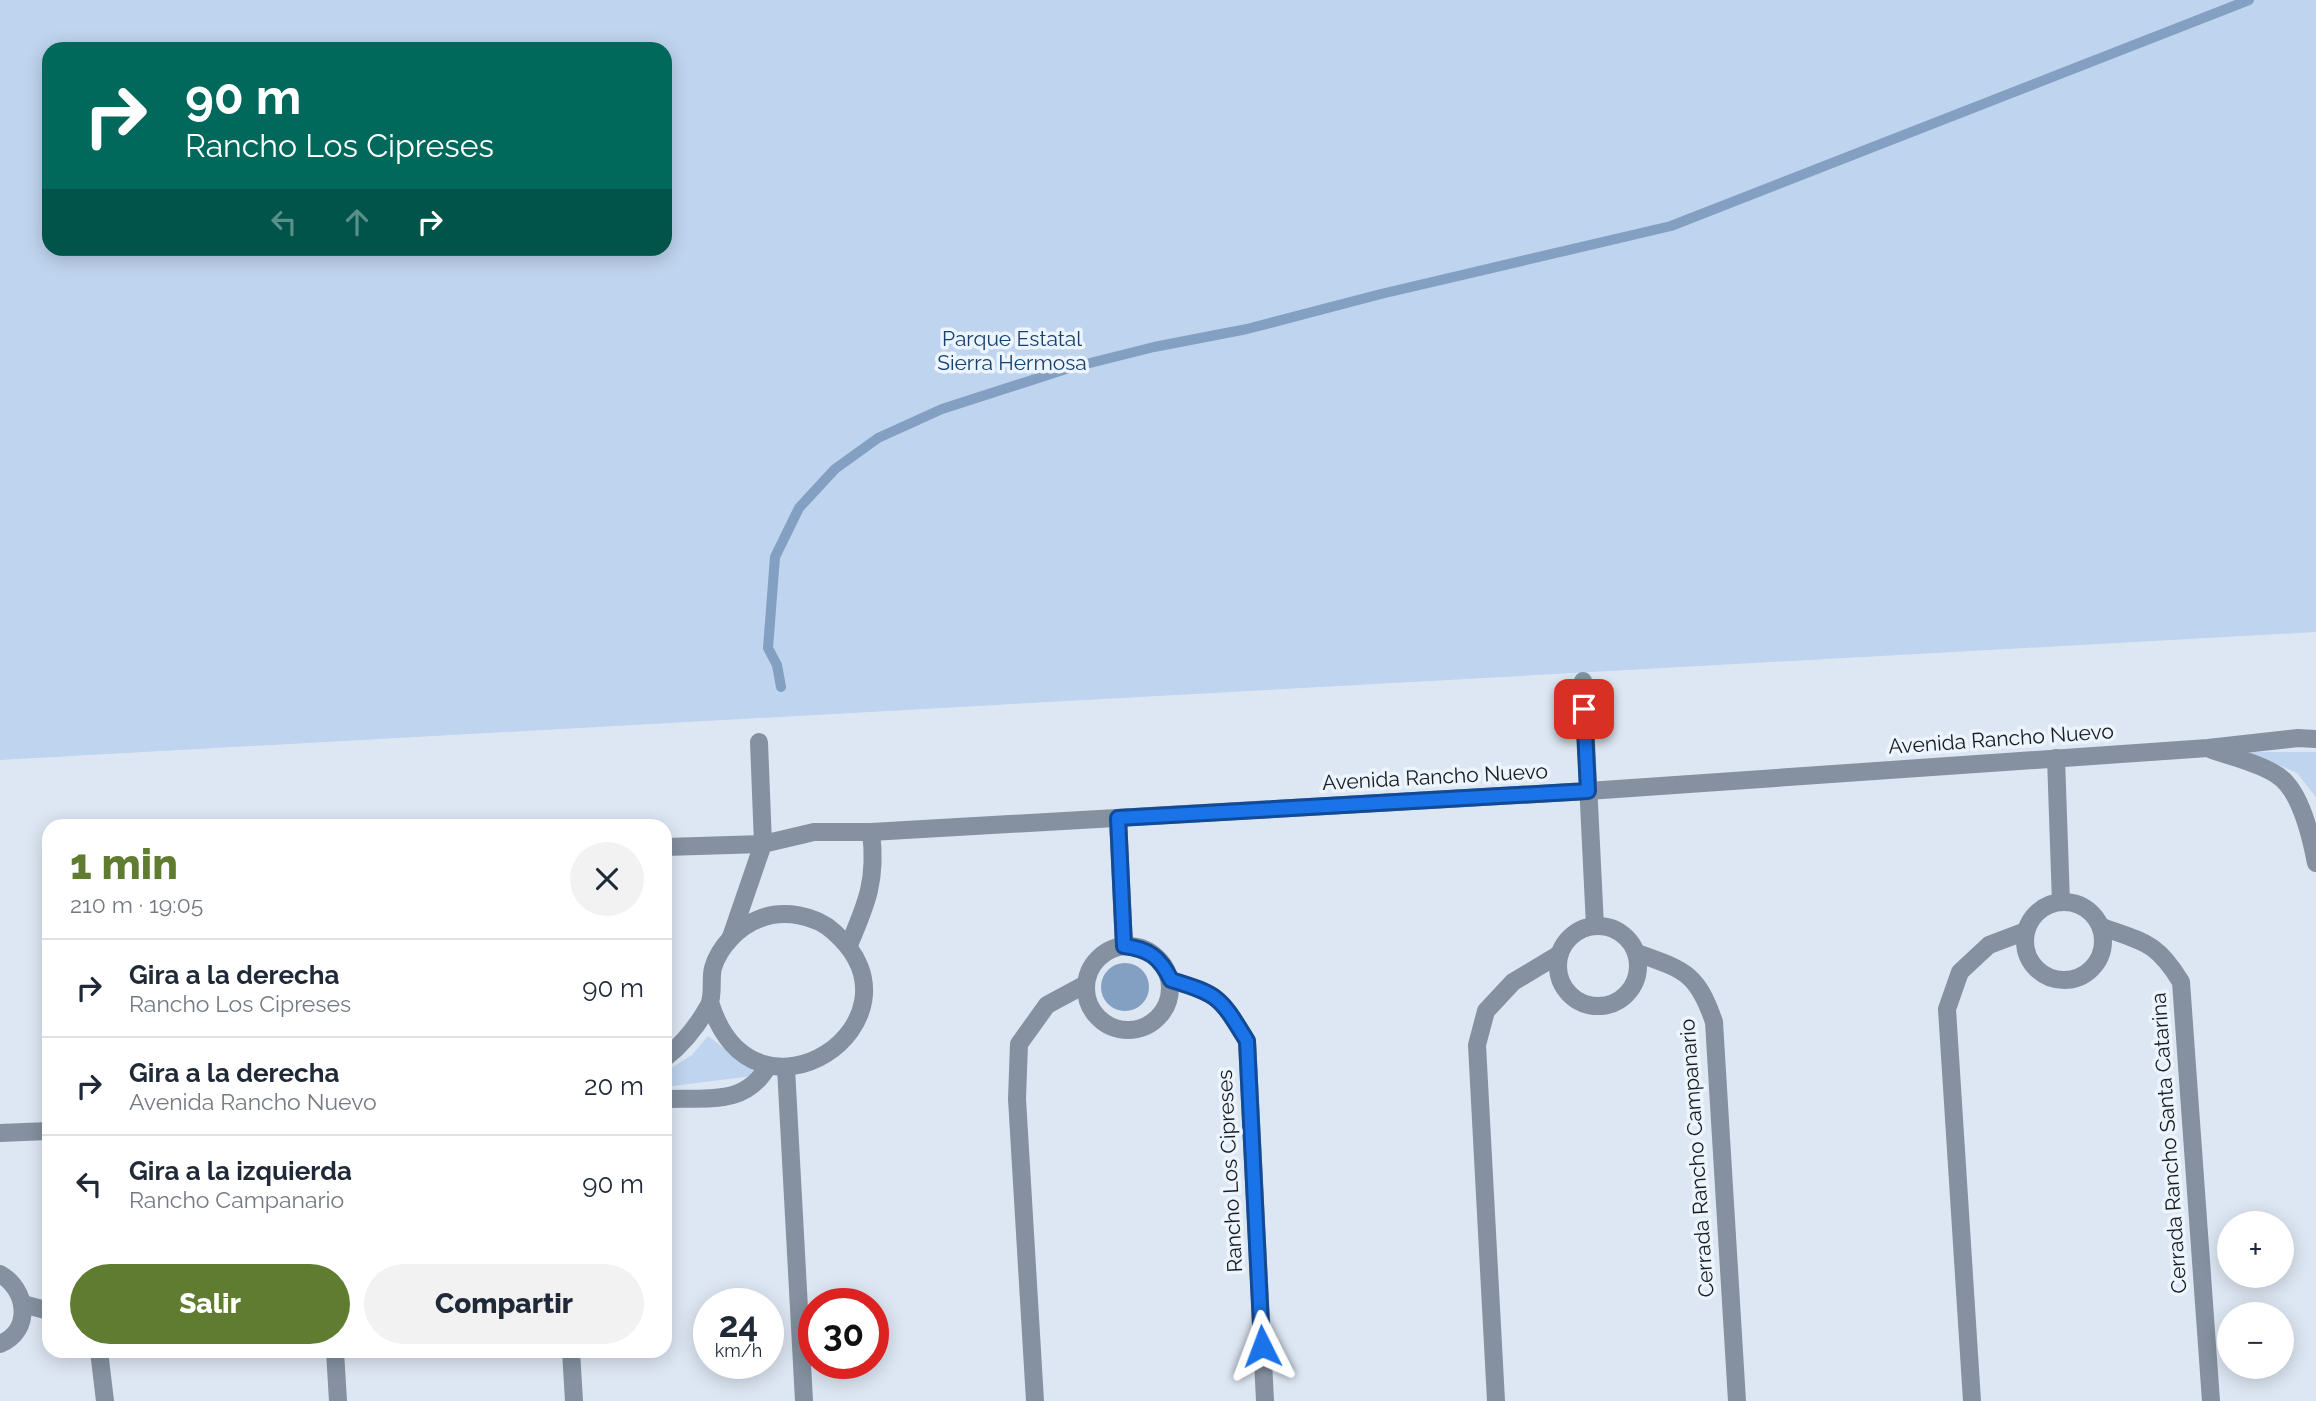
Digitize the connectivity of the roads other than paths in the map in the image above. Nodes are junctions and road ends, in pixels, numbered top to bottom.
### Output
1 (1583, 681) dead end
2 (2316, 740) edge
3 (759, 742) dead end
4 (2208, 748) junction
5 (2056, 758) junction
6 (1588, 791) junction
7 (1118, 818) junction
8 (871, 832) junction
9 (763, 844) junction
10 (672, 847) edge
11 (2316, 863) edge
12 (2061, 902) junction
13 (1595, 926) junction
14 (2102, 927) junction
15 (2026, 931) junction
16 (731, 937) junction
17 (849, 945) junction
18 (1124, 946) junction
19 (1637, 953) junction
20 (1558, 955) junction
21 (1171, 980) junction
22 (1086, 984) junction
23 (710, 1002) junction
24 (672, 1052) edge
25 (777, 1067) junction
26 (672, 1099) edge
27 (42, 1130) edge
28 (0, 1133) edge
29 (0, 1274) edge
30 (23, 1304) junction
31 (42, 1309) edge
32 (0, 1344) edge
33 (100, 1358) edge
34 (335, 1358) edge
35 (571, 1358) edge
36 (105, 1401) edge
37 (338, 1401) edge
38 (574, 1401) edge
39 (804, 1401) edge
40 (1035, 1401) edge
41 (1265, 1401) edge
42 (1496, 1401) edge
43 (1737, 1401) edge
44 (1972, 1401) edge
45 (2211, 1401) edge

1 - 6 street
2 - 4 street, Avenida Rancho Nuevo
3 - 9 street
4 - 5 street, Avenida Rancho Nuevo
4 - 11 street
5 - 6 street, Avenida Rancho Nuevo
5 - 12 street
6 - 7 street, Avenida Rancho Nuevo
6 - 13 street
7 - 8 street, Avenida Rancho Nuevo
7 - 18 street
8 - 9 street, Avenida Rancho Nuevo
8 - 17 street
9 - 10 street, Avenida Rancho Nuevo
9 - 16 street
12 - 14 street
12 - 15 street
13 - 19 street
13 - 20 street
14 - 15 street
14 - 45 street, Cerrada Rancho Santa Catarina
15 - 44 street
16 - 17 street
16 - 23 street
17 - 25 street
18 - 21 street
18 - 22 street
19 - 20 street
19 - 43 street, Cerrada Rancho Campanario
20 - 42 street
21 - 22 street
21 - 41 street, Rancho Los Cipreses
22 - 40 street
23 - 24 street
23 - 25 street
25 - 26 street
25 - 39 street
27 - 28 street
29 - 30 street
30 - 31 street
30 - 32 street
33 - 36 street
34 - 37 street
35 - 38 street

